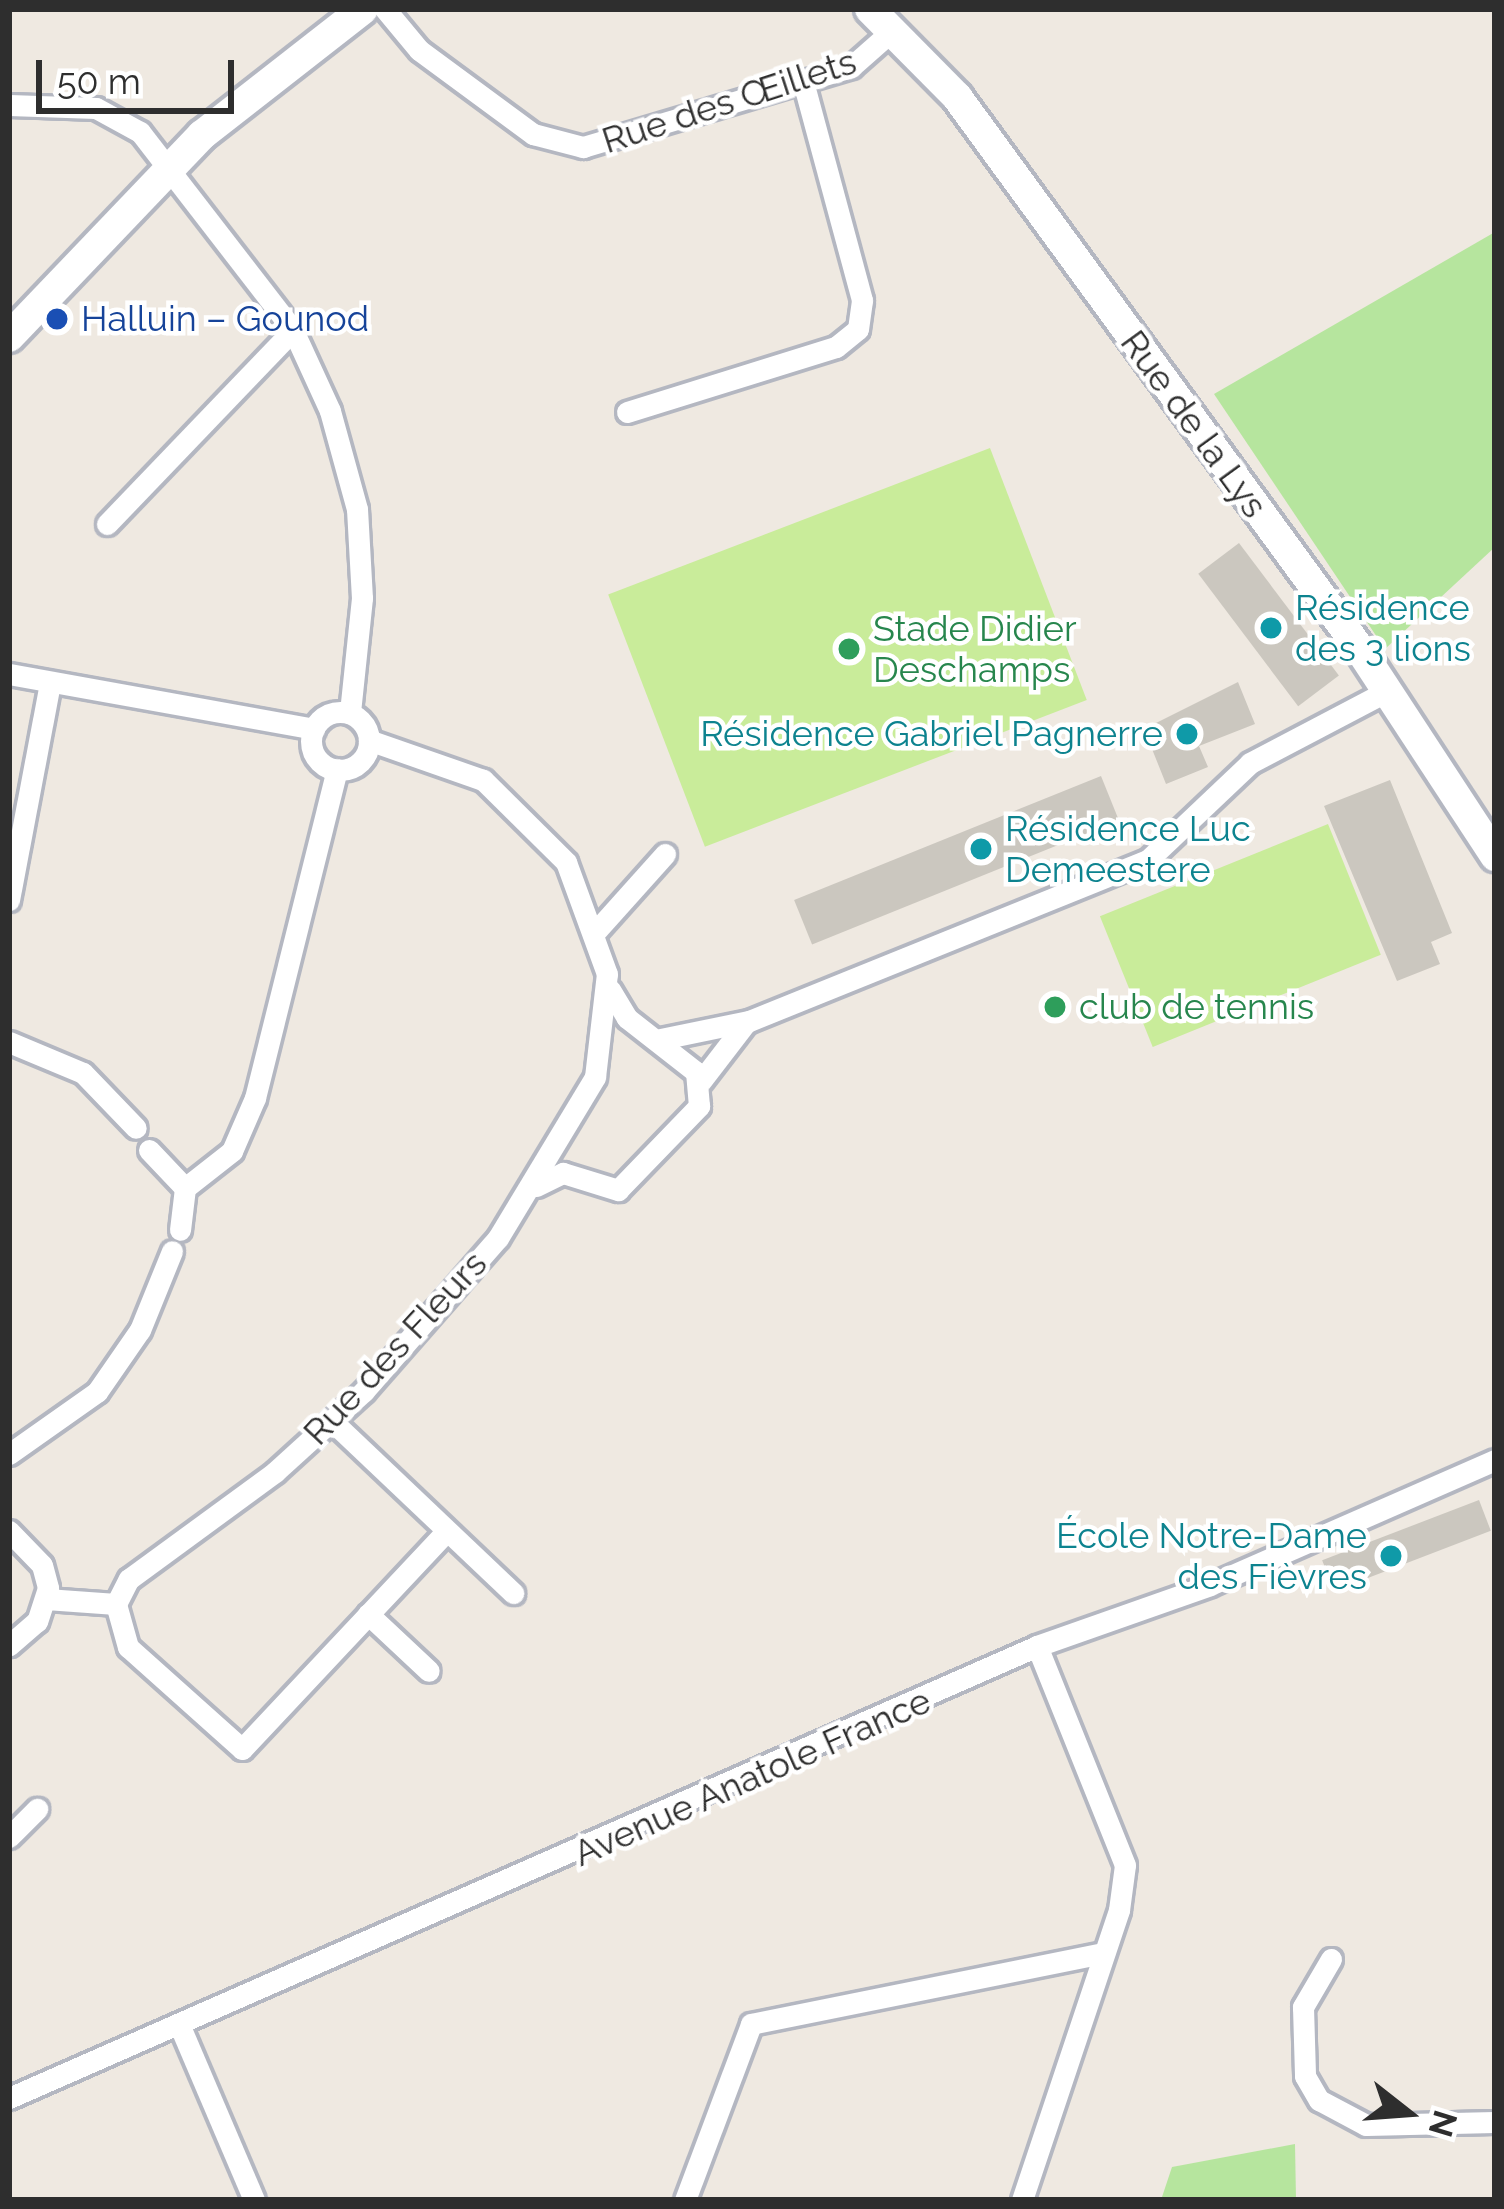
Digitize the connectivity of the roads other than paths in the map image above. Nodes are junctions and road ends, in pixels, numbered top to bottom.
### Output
1 (363, 9) edge
2 (385, 9) edge
3 (882, 19) edge
4 (803, 82) junction
5 (9, 105) edge
6 (171, 165) junction
7 (293, 329) junction
8 (9, 337) edge
9 (627, 412) dead end
10 (107, 524) dead end
11 (9, 674) edge
12 (50, 683) junction
13 (1389, 690) junction
14 (350, 713) junction
15 (314, 729) junction
16 (369, 740) junction
17 (337, 769) junction
18 (665, 854) dead end
19 (1495, 856) edge
20 (10, 890) edge
21 (597, 930) junction
22 (607, 974) junction
23 (749, 1022) junction
24 (656, 1037) junction
25 (9, 1042) edge
26 (602, 1053) junction
27 (701, 1082) junction
28 (136, 1128) dead end
29 (568, 1130) junction
30 (149, 1150) dead end
31 (588, 1184) junction
32 (185, 1188) junction
33 (531, 1191) junction
34 (332, 1421) junction
35 (9, 1454) edge
36 (1495, 1460) edge
37 (447, 1531) junction
38 (9, 1532) edge
39 (513, 1593) dead end
40 (46, 1599) junction
41 (116, 1604) junction
42 (368, 1614) junction
43 (9, 1645) edge
44 (1037, 1646) junction
45 (429, 1671) dead end
46 (37, 1809) dead end
47 (9, 1837) edge
48 (1104, 1953) junction
49 (1331, 1959) dead end
50 (179, 2024) junction
51 (9, 2098) edge
52 (1495, 2122) edge
53 (254, 2200) edge
54 (685, 2200) edge
55 (1022, 2200) edge

1 - 6 main road
2 - 4 street, Rue des Œillets
3 - 4 street, Rue des Œillets
3 - 13 main road, Rue de la Lys
4 - 9 street
5 - 6 street
6 - 7 street
6 - 8 main road
7 - 10 street
7 - 14 street
11 - 12 street
12 - 15 street
12 - 20 street
13 - 19 main road, Rue de la Lys
13 - 23 street
14 - 15 street
14 - 16 street
15 - 17 street
16 - 17 street
16 - 21 street, Rue des Fleurs
17 - 32 street
18 - 21 street
21 - 22 street, Rue des Fleurs
22 - 24 street
22 - 26 street, Rue des Fleurs
23 - 24 street
23 - 27 street
24 - 26 street
24 - 27 street
25 - 28 street
26 - 29 street, Rue des Fleurs
27 - 31 street
29 - 31 street
29 - 33 street, Rue des Fleurs
30 - 32 street
31 - 33 street
32 - 35 street
33 - 34 street, Rue des Fleurs
34 - 37 street
34 - 41 street, Rue des Fleurs
36 - 44 street, Avenue Anatole France
37 - 39 street
37 - 42 street
38 - 40 street
40 - 41 street
40 - 43 street
41 - 42 street
42 - 45 street
44 - 48 street
44 - 50 street, Avenue Anatole France
46 - 47 street
48 - 54 street
48 - 55 street
49 - 52 street
50 - 51 street, Avenue Anatole France
50 - 53 street

